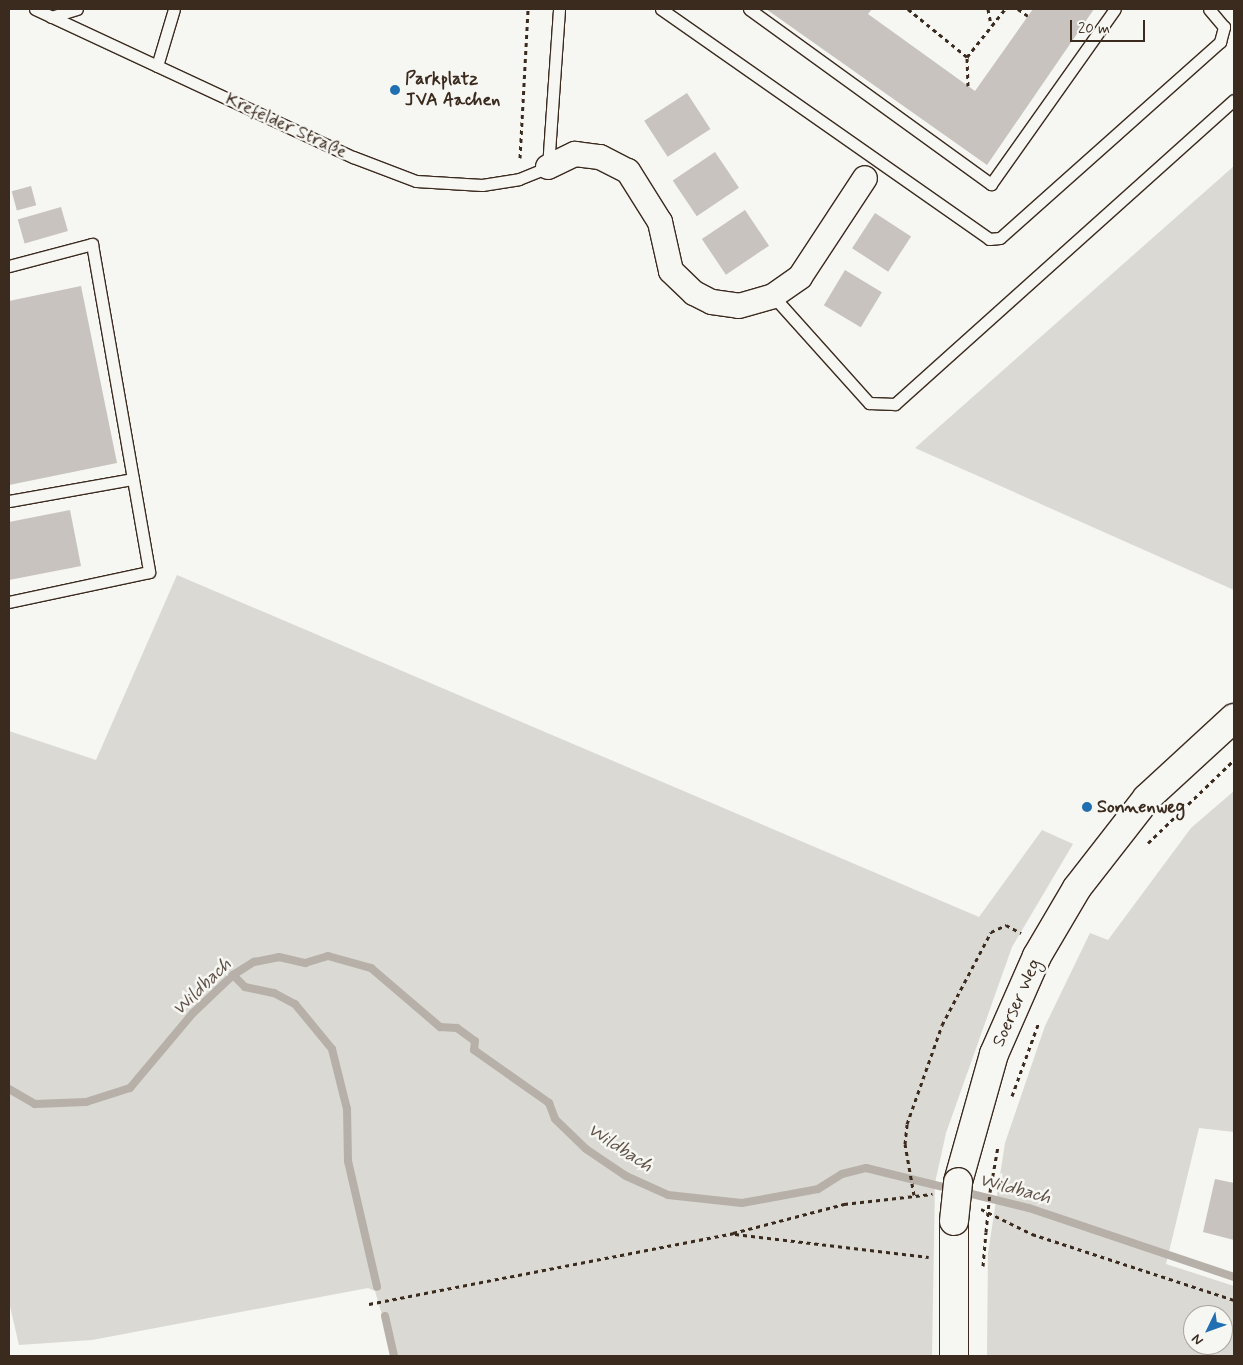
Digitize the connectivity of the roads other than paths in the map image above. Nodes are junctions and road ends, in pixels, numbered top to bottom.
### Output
1 (35, 9) edge
2 (77, 9) edge
3 (174, 9) edge
4 (559, 9) edge
5 (661, 9) edge
6 (749, 9) edge
7 (1115, 9) edge
8 (1209, 9) edge
9 (51, 17) junction
10 (157, 66) junction
11 (1234, 100) edge
12 (548, 167) junction
13 (865, 178) dead end
14 (9, 266) edge
15 (773, 296) junction
16 (133, 479) junction
17 (9, 501) edge
18 (9, 602) edge
19 (1234, 718) edge
20 (954, 1356) edge

1 - 9 lane, Krefelder Straße
2 - 9 lane
3 - 10 lane
4 - 12 lane
5 - 8 lane
6 - 7 lane
9 - 10 lane, Krefelder Straße
10 - 12 lane, Krefelder Straße
11 - 15 lane
12 - 15 street, Krefelder Straße
13 - 15 street, Krefelder Straße
14 - 16 lane
16 - 17 lane
16 - 18 lane
19 - 20 main road, Soerser Weg, bridge

